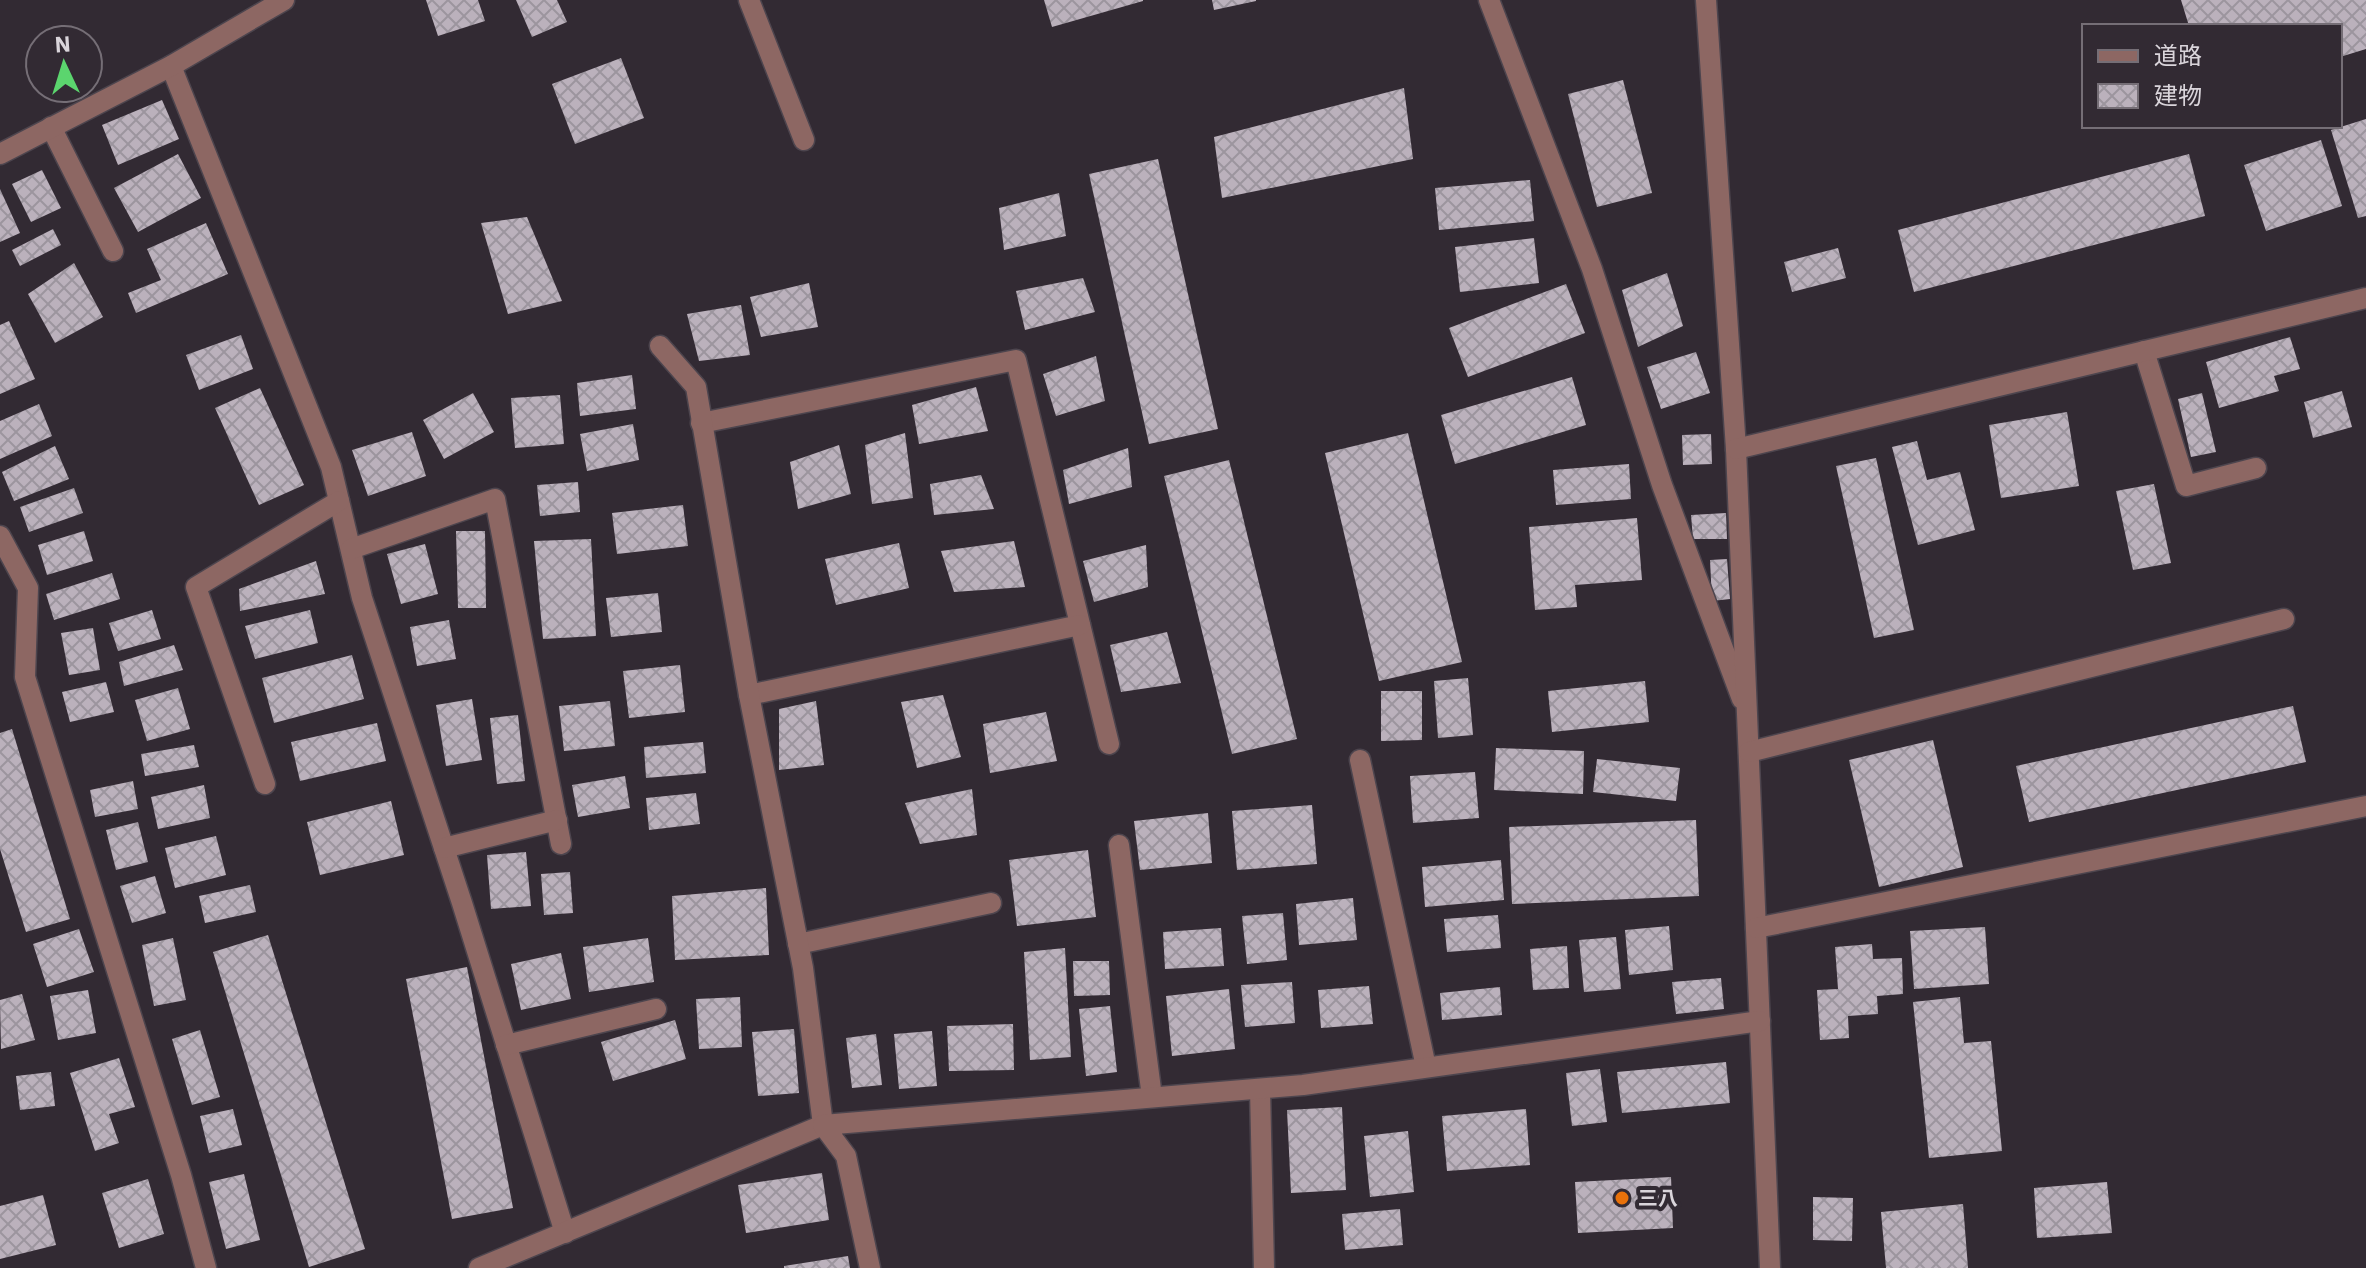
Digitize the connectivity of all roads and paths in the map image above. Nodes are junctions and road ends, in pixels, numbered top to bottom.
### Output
1 (284, 0) edge
2 (749, 0) edge
3 (1489, 0) edge
4 (1706, 0) edge
5 (171, 66) junction
6 (51, 127) junction
7 (804, 140) dead end
8 (0, 154) edge
9 (113, 251) dead end
10 (2366, 298) edge
11 (660, 346) dead end
12 (2144, 351) junction
13 (701, 423) junction
14 (1736, 449) junction
15 (2256, 468) dead end
16 (339, 501) junction
17 (0, 536) edge
18 (351, 549) junction
19 (2284, 619) dead end
20 (1080, 625) junction
21 (749, 695) junction
22 (1747, 714) junction
23 (1109, 744) dead end
24 (1749, 752) junction
25 (1360, 760) dead end
26 (265, 784) dead end
27 (2366, 806) edge
28 (557, 820) junction
29 (561, 844) dead end
30 (1119, 845) dead end
31 (444, 848) junction
32 (991, 903) dead end
33 (1756, 928) junction
34 (798, 944) junction
35 (656, 1009) dead end
36 (1760, 1021) junction
37 (506, 1045) junction
38 (1426, 1067) junction
39 (1260, 1089) junction
40 (1152, 1097) junction
41 (823, 1125) junction
42 (565, 1233) junction
43 (206, 1268) edge
44 (479, 1268) edge
45 (870, 1268) edge
46 (1264, 1268) edge
47 (1770, 1268) edge

1 - 5 street
2 - 7 street
3 - 22 street
4 - 14 street
5 - 6 street
5 - 16 street
6 - 8 street
6 - 9 street
10 - 12 street
11 - 13 street
12 - 14 street
12 - 15 street
13 - 20 street
13 - 21 street
14 - 22 street
16 - 18 street
16 - 26 street
17 - 43 street
18 - 28 street
18 - 31 street
19 - 24 street
20 - 21 street
20 - 23 street
21 - 34 street
22 - 24 street
24 - 33 street
25 - 38 street
27 - 33 street
28 - 29 street
28 - 31 street
30 - 40 street
31 - 37 street
32 - 34 street
33 - 36 street
34 - 41 street
35 - 37 street
36 - 38 street
36 - 47 street
37 - 42 street
38 - 39 street
39 - 40 street
39 - 46 street
40 - 41 street
41 - 42 street
41 - 45 street
42 - 44 street

